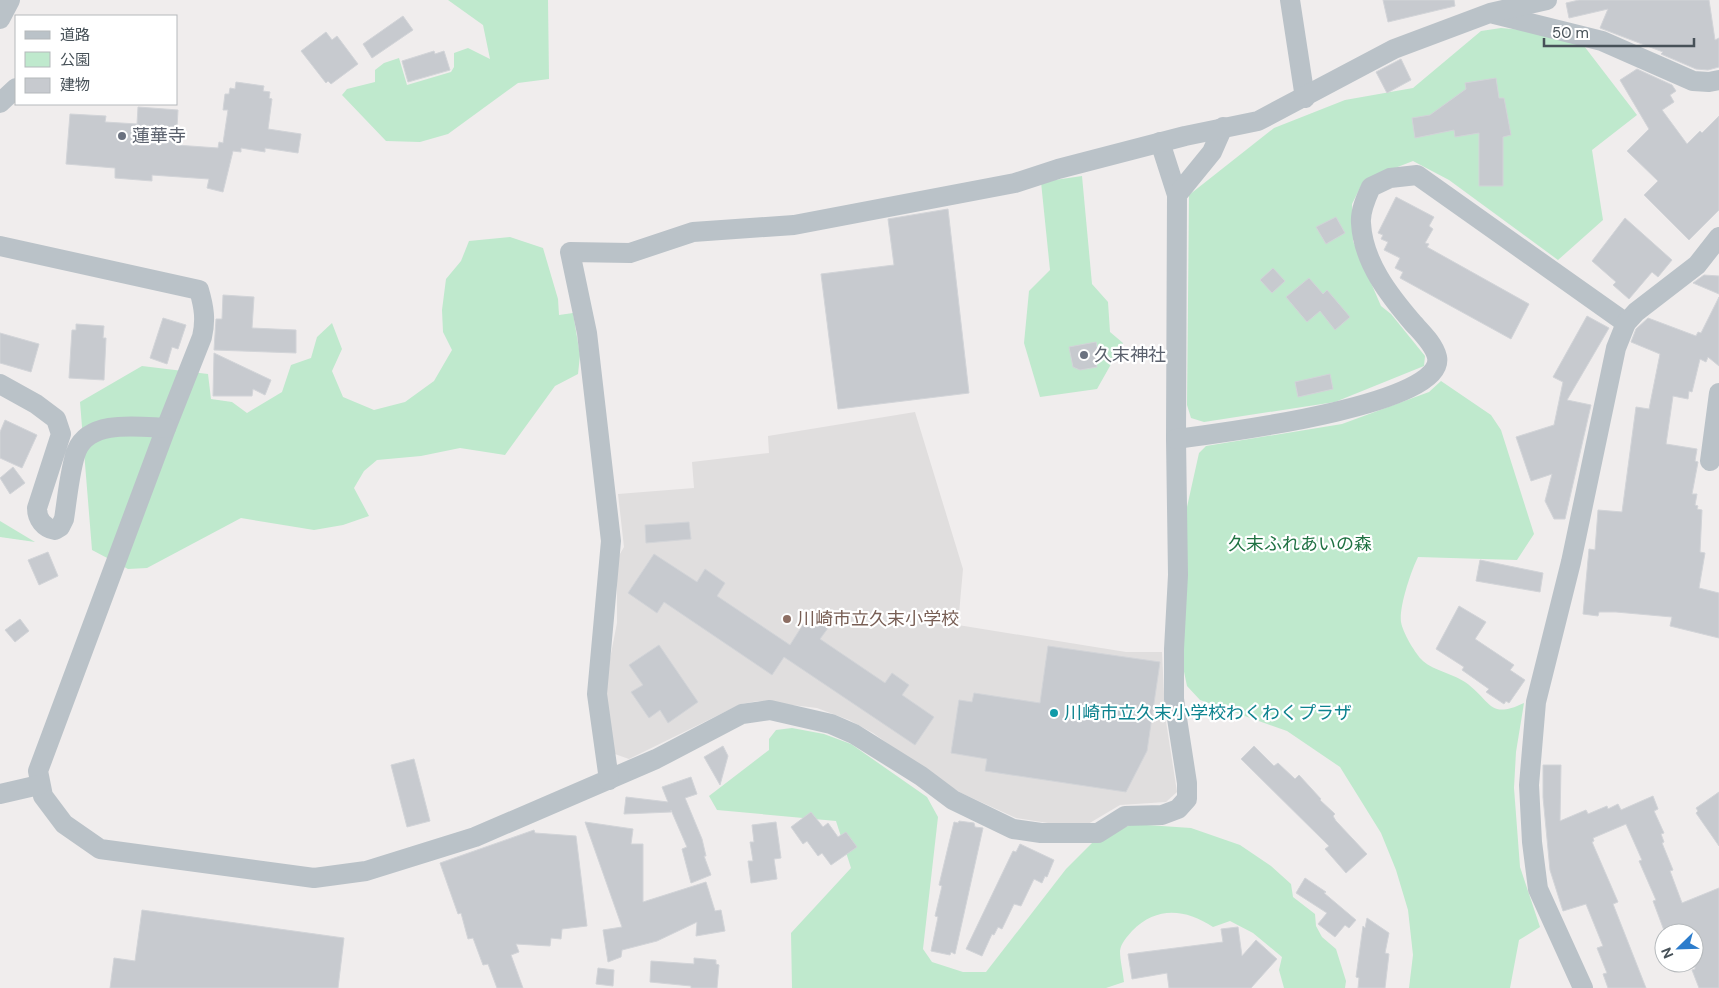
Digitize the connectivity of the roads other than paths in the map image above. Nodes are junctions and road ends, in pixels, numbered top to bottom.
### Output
1 (10, 0) edge
2 (1290, 0) edge
3 (1547, 0) edge
4 (1490, 13) junction
5 (0, 19) edge
6 (1719, 80) edge
7 (15, 89) edge
8 (1305, 98) junction
9 (0, 103) edge
10 (1223, 127) junction
11 (1160, 142) junction
12 (1177, 195) junction
13 (1719, 237) edge
14 (0, 246) edge
15 (1626, 323) junction
16 (0, 384) edge
17 (1719, 393) edge
18 (166, 428) junction
19 (1176, 439) junction
20 (1710, 461) dead end
21 (610, 780) junction
22 (39, 785) junction
23 (0, 794) edge
24 (1583, 988) edge

1 - 5 street
2 - 8 street
3 - 4 street
4 - 6 street
4 - 8 street
7 - 9 street
8 - 10 street
10 - 11 street
10 - 12 street
11 - 12 street
11 - 21 street
12 - 19 street
13 - 15 street
14 - 18 street
15 - 19 street
15 - 24 street
16 - 18 street
17 - 20 street
18 - 22 street
19 - 21 street
21 - 22 street
22 - 23 street

